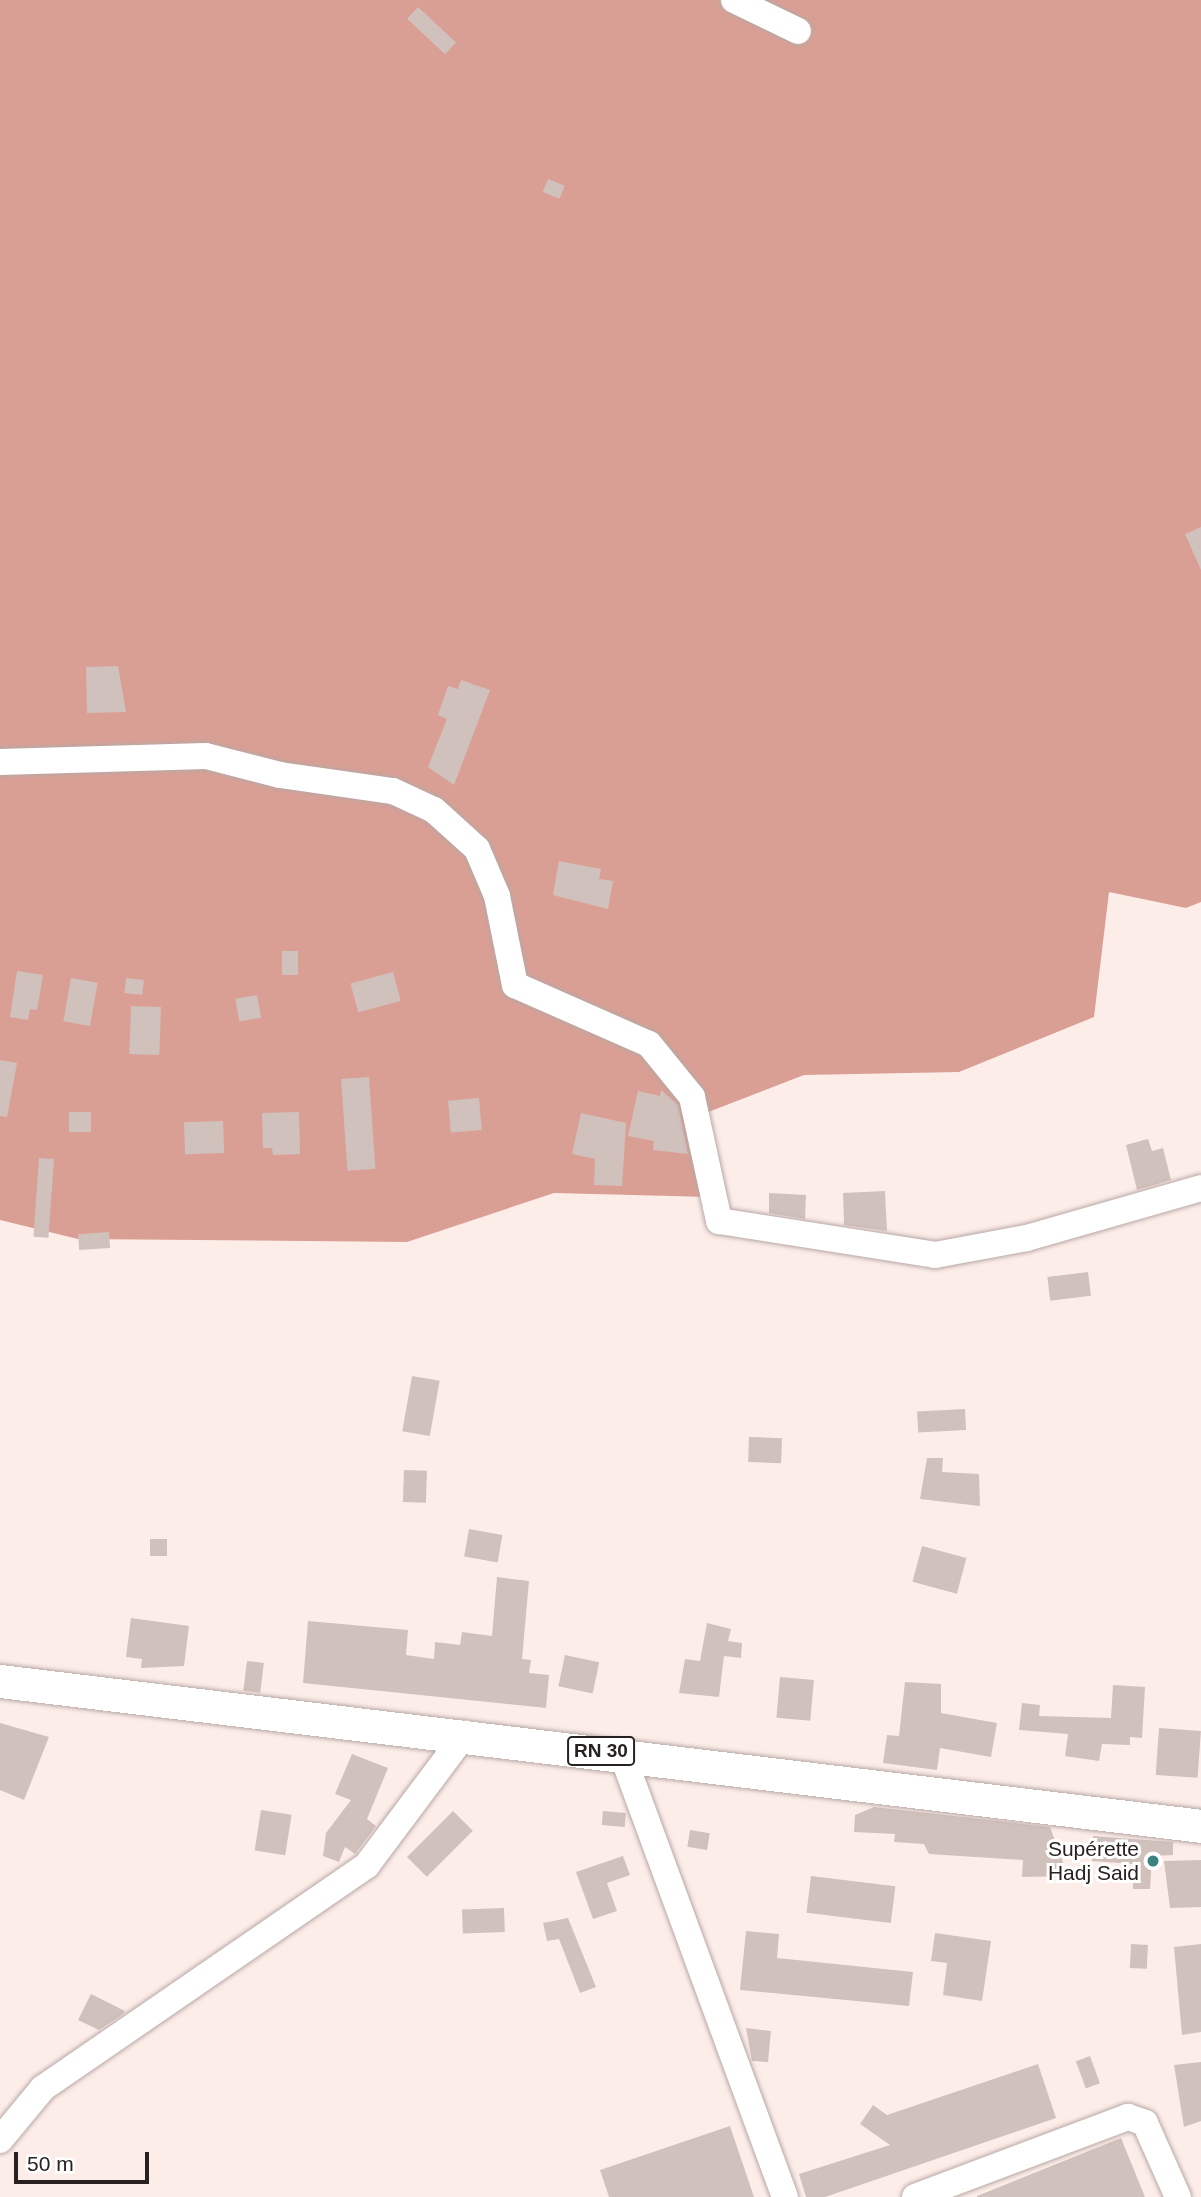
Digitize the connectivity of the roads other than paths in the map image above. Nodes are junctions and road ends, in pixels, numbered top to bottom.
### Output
1 (734, 0) edge
2 (798, 32) dead end
3 (0, 762) edge
4 (1201, 1188) edge
5 (0, 1681) edge
6 (465, 1734) junction
7 (622, 1754) junction
8 (1201, 1826) edge
9 (0, 2140) edge
10 (785, 2197) edge
11 (915, 2197) edge
12 (1178, 2197) edge

1 - 2 street
3 - 4 street
5 - 6 main road, RN 30
6 - 7 main road, RN 30
6 - 9 street
7 - 8 main road, RN 30
7 - 10 street
11 - 12 street

